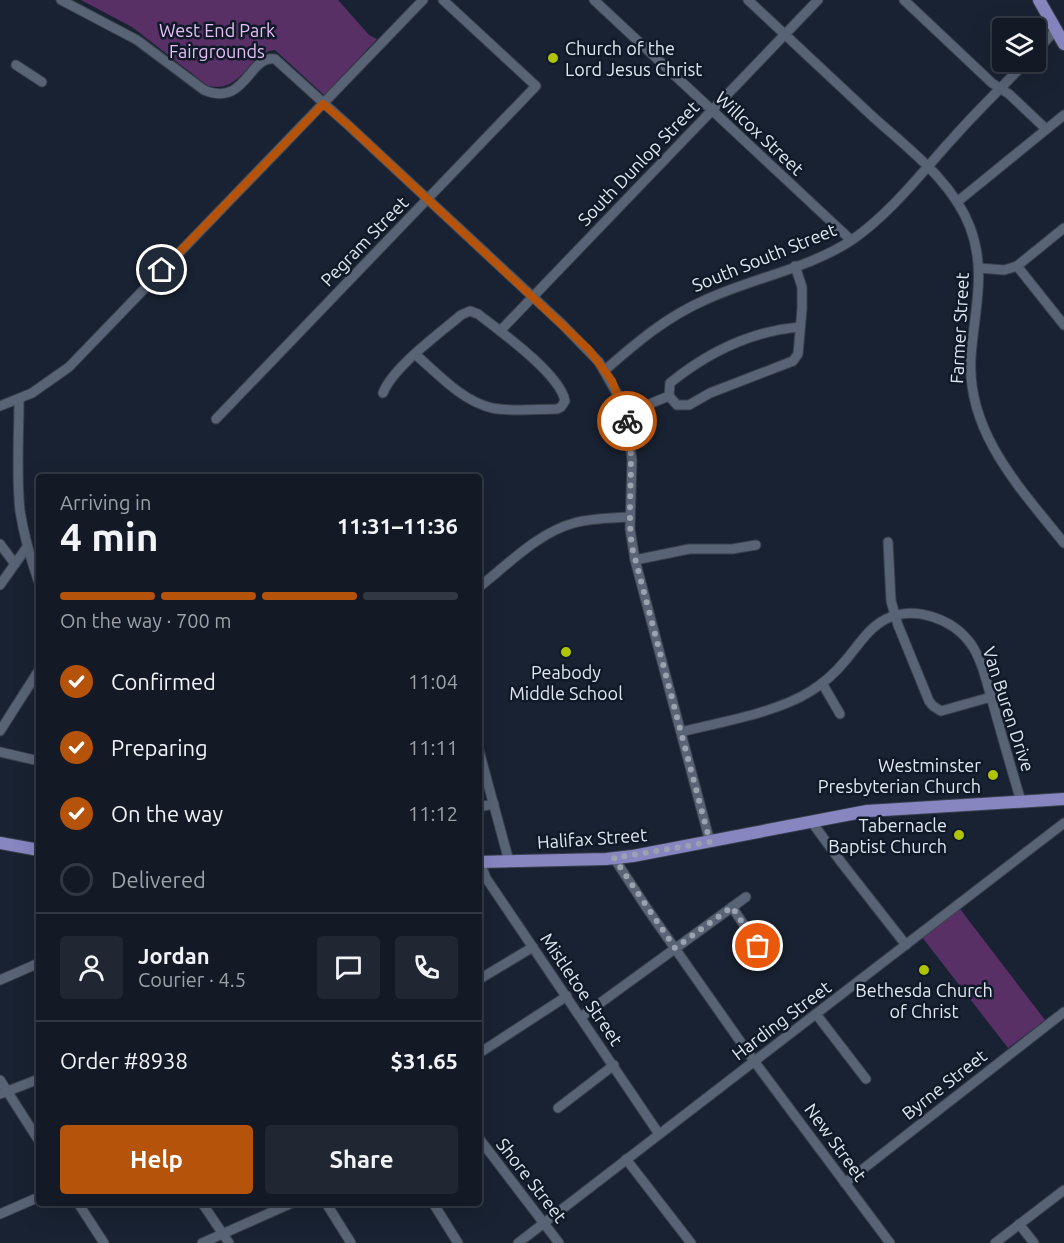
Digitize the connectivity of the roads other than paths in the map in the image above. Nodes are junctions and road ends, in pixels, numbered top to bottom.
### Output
1 (61, 0) edge
2 (423, 0) edge
3 (443, 0) edge
4 (594, 0) edge
5 (748, 0) edge
6 (818, 0) edge
7 (904, 0) edge
8 (1039, 0) edge
9 (1060, 26) edge
10 (785, 34) junction
11 (1046, 41) edge
12 (1064, 44) edge
13 (16, 65) dead end
14 (1016, 72) edge
15 (42, 82) dead end
16 (1000, 88) junction
17 (323, 104) junction
18 (711, 111) junction
19 (1063, 119) edge
20 (1046, 129) junction
21 (928, 167) junction
22 (428, 199) junction
23 (957, 202) junction
24 (1064, 228) edge
25 (851, 240) junction
26 (795, 266) junction
27 (1017, 266) junction
28 (979, 268) junction
29 (533, 297) junction
30 (1064, 325) edge
31 (800, 327) junction
32 (500, 331) junction
33 (416, 355) junction
34 (605, 370) junction
35 (383, 393) dead end
36 (669, 396) junction
37 (19, 399) junction
38 (0, 406) edge
39 (625, 414) junction
40 (216, 419) dead end
41 (629, 517) junction
42 (888, 542) dead end
43 (1064, 543) edge
44 (0, 544) edge
45 (756, 545) dead end
46 (27, 547) junction
47 (635, 560) junction
48 (15, 564) junction
49 (36, 567) edge
50 (0, 585) edge
51 (482, 585) edge
52 (895, 616) junction
53 (36, 675) edge
54 (822, 683) junction
55 (991, 697) junction
56 (840, 714) dead end
57 (0, 731) edge
58 (681, 732) junction
59 (0, 752) edge
60 (36, 760) edge
61 (482, 761) edge
62 (1064, 798) edge
63 (1021, 801) junction
64 (494, 804) junction
65 (482, 806) edge
66 (812, 820) junction
67 (1063, 825) edge
68 (710, 842) junction
69 (0, 843) edge
70 (36, 849) edge
71 (614, 858) junction
72 (509, 861) junction
73 (482, 862) edge
74 (482, 869) edge
75 (746, 897) dead end
76 (732, 907) junction
77 (906, 945) junction
78 (758, 946) dead end
79 (533, 947) junction
80 (675, 948) junction
81 (36, 964) edge
82 (482, 978) edge
83 (0, 980) edge
84 (567, 996) junction
85 (1064, 1012) edge
86 (816, 1014) junction
87 (581, 1017) junction
88 (482, 1051) edge
89 (754, 1061) junction
90 (614, 1065) junction
91 (866, 1079) dead end
92 (0, 1080) edge
93 (36, 1080) edge
94 (4, 1092) edge
95 (558, 1108) dead end
96 (660, 1134) junction
97 (36, 1137) edge
98 (482, 1142) edge
99 (626, 1160) junction
100 (845, 1183) junction
101 (1064, 1190) edge
102 (36, 1198) edge
103 (80, 1206) edge
104 (204, 1206) edge
105 (285, 1206) edge
106 (328, 1206) edge
107 (435, 1206) edge
108 (0, 1214) edge
109 (545, 1223) junction
110 (1019, 1224) junction
111 (223, 1234) junction
112 (104, 1243) edge
113 (202, 1243) edge
114 (229, 1243) edge
115 (351, 1243) edge
116 (459, 1243) edge
117 (518, 1243) edge
118 (560, 1243) edge
119 (691, 1243) edge
120 (890, 1243) edge
121 (995, 1243) edge
122 (1034, 1243) edge

1 - 17 street
2 - 17 street
3 - 22 street, Pegram Street
4 - 18 street, Willcox Street
5 - 10 street, Farmer Street
6 - 10 street, South Dunlop Street
7 - 16 street
8 - 9 main road
9 - 11 street
9 - 12 main road
10 - 18 street, South Dunlop Street
10 - 21 street, Farmer Street
13 - 15 street
14 - 16 street, South South Street
16 - 20 street
16 - 21 street, South South Street
17 - 22 street
17 - 37 street
18 - 25 street, Willcox Street
18 - 29 street, South Dunlop Street
19 - 20 street
20 - 23 street
21 - 23 street, Farmer Street
21 - 25 street, South South Street
22 - 29 street
22 - 40 street, Pegram Street
23 - 28 street, Farmer Street
24 - 27 street
25 - 26 street, South South Street
26 - 31 street
26 - 34 street, South South Street
27 - 28 street
27 - 30 street
28 - 43 street, Farmer Street
29 - 32 street, South Dunlop Street
29 - 34 street
31 - 36 street
31 - 36 street
32 - 33 street
32 - 33 street
33 - 35 street
34 - 39 street
36 - 39 street
37 - 38 street
37 - 46 street
39 - 41 street
41 - 47 street
41 - 51 street
42 - 52 street
44 - 48 street
45 - 47 street
46 - 48 street
46 - 49 street
47 - 58 street
48 - 50 street
52 - 54 street, Van Buren Drive
52 - 55 street, Van Buren Drive
52 - 55 street
53 - 57 street
54 - 56 street
54 - 58 street, Van Buren Drive
55 - 63 street, Van Buren Drive
58 - 68 street
59 - 60 street
61 - 64 street
62 - 63 main road, Halifax Street
63 - 66 main road, Halifax Street
64 - 65 street
64 - 72 street
66 - 68 main road, Halifax Street
66 - 77 street
67 - 77 street, Harding Street
68 - 71 main road, Halifax Street
69 - 70 main road
71 - 72 main road, Halifax Street
71 - 80 street, New Street
72 - 73 main road, Halifax Street
74 - 79 street, Mistletoe Street
75 - 76 street
76 - 78 street
76 - 80 street
77 - 86 street, Harding Street
79 - 82 street
79 - 84 street, Mistletoe Street
80 - 87 street
80 - 89 street, New Street
81 - 83 street
84 - 87 street, Mistletoe Street
84 - 88 street
85 - 100 street, Byrne Street
86 - 89 street, Harding Street
86 - 91 street
87 - 90 street, Mistletoe Street
89 - 96 street, Harding Street
89 - 100 street, New Street
90 - 95 street
90 - 96 street, Mistletoe Street
92 - 94 street
93 - 94 street
94 - 97 street
96 - 99 street, Harding Street
98 - 109 street, Shore Street
99 - 109 street, Harding Street
99 - 119 street
100 - 120 street, New Street
101 - 110 street
102 - 108 street
103 - 112 street
104 - 111 street
105 - 111 street
106 - 115 street
107 - 116 street
109 - 117 street, Harding Street
109 - 118 street, Shore Street
110 - 121 street
110 - 122 street
111 - 113 street
111 - 114 street

